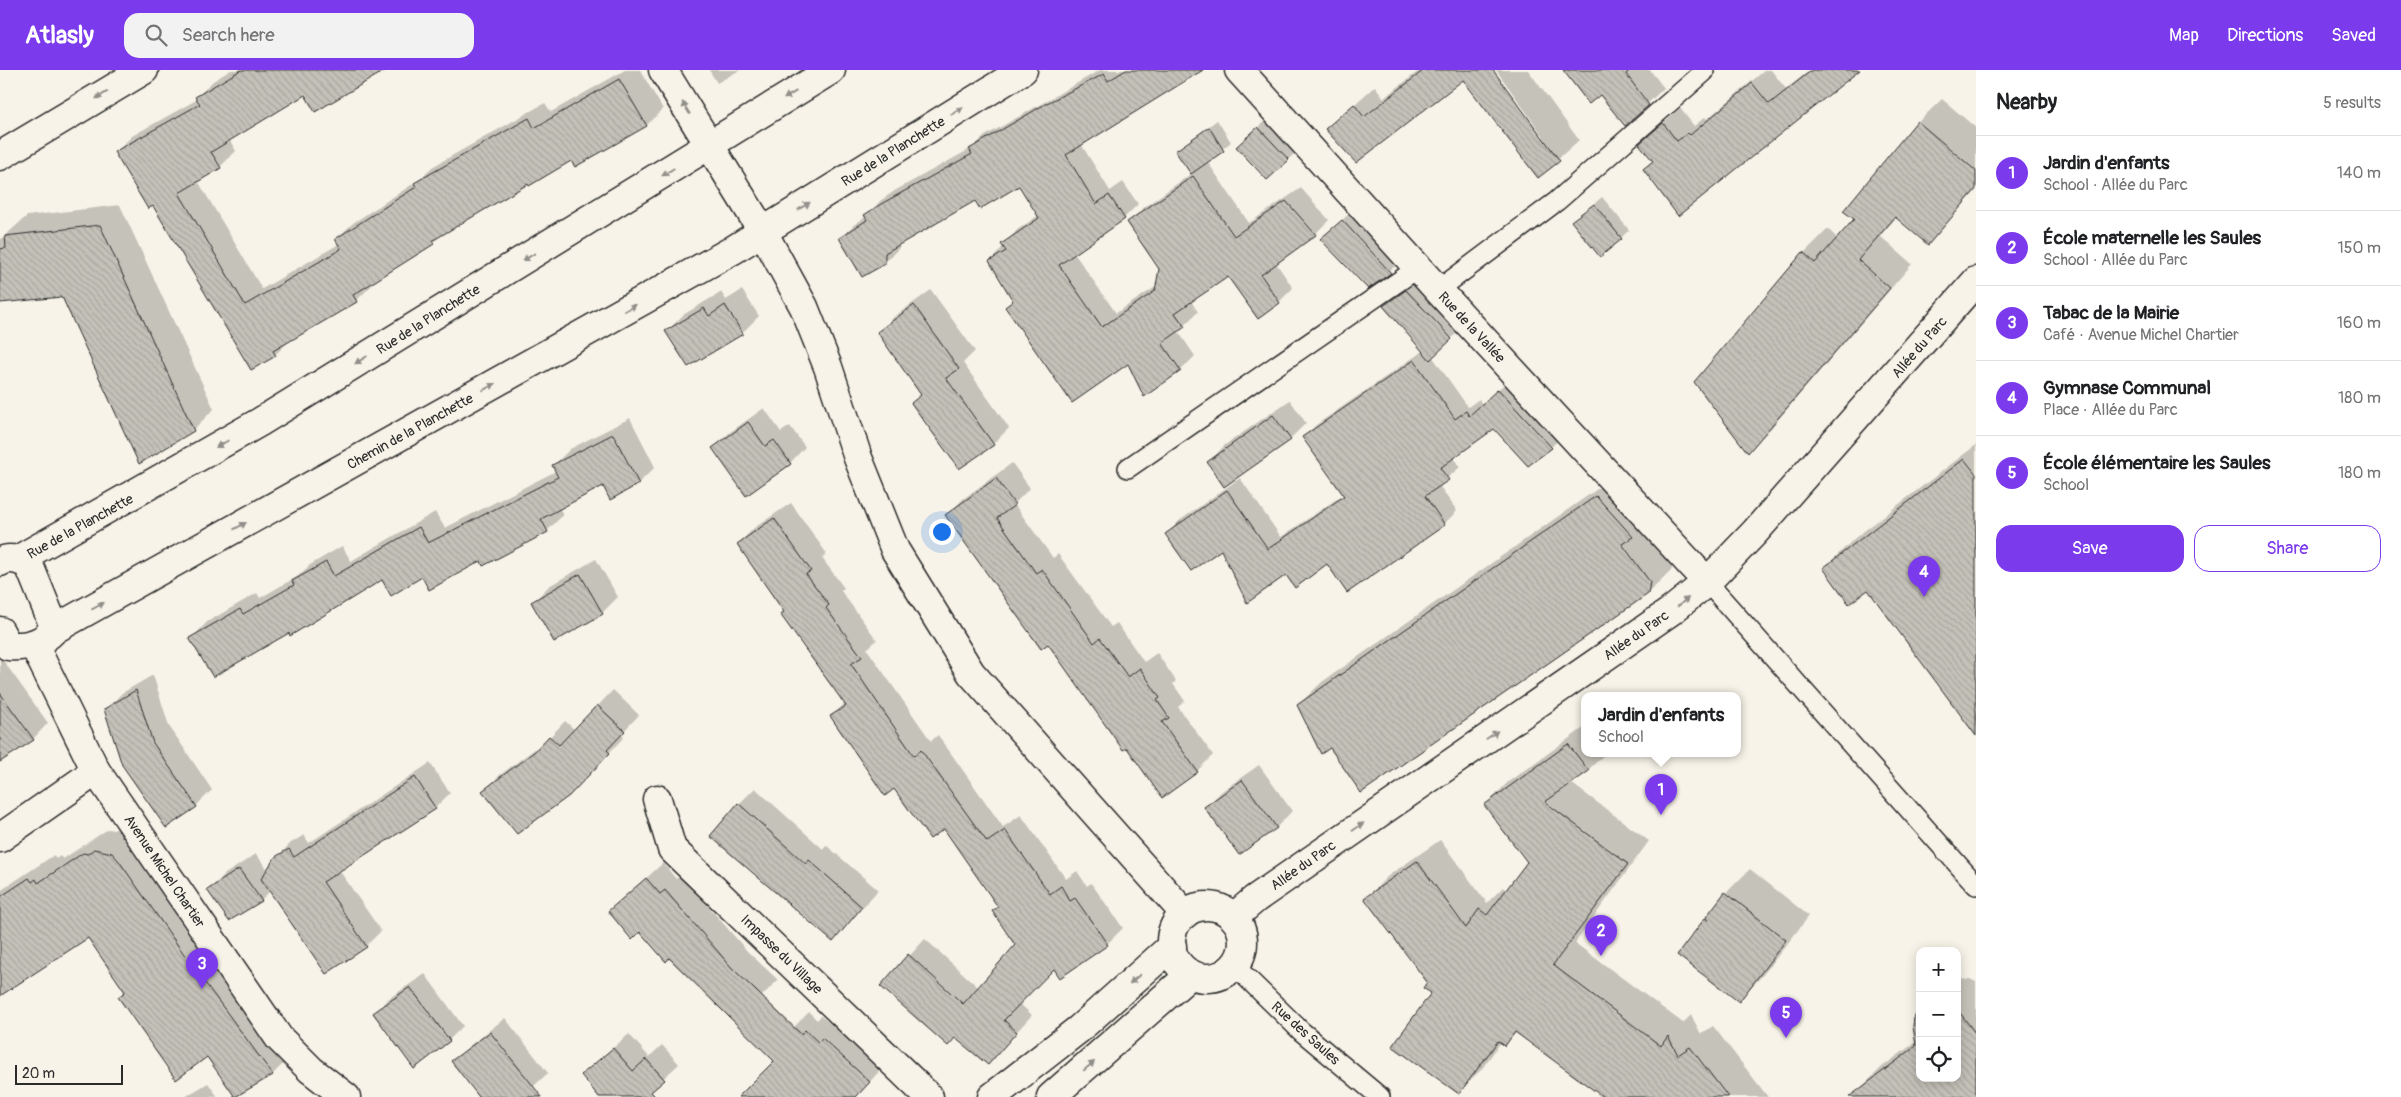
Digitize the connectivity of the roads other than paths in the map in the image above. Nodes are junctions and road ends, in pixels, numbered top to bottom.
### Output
1 (144, 70) edge
2 (663, 70) edge
3 (831, 70) edge
4 (1023, 70) edge
5 (1239, 70) edge
6 (1704, 72) dead end
7 (709, 146) junction
8 (0, 156) edge
9 (763, 232) junction
10 (1418, 268) junction
11 (1976, 281) edge
12 (1438, 290) junction
13 (1128, 468) dead end
14 (6, 555) edge
15 (1707, 582) junction
16 (55, 629) junction
17 (0, 631) edge
18 (34, 645) junction
19 (96, 771) junction
20 (657, 799) dead end
21 (0, 838) edge
22 (1976, 884) edge
23 (1185, 914) junction
24 (1234, 917) junction
25 (1172, 946) junction
26 (1233, 967) junction
27 (1191, 974) junction
28 (346, 1097) edge
29 (929, 1097) edge
30 (992, 1097) edge
31 (1051, 1097) edge
32 (1380, 1097) edge

1 -> 8 street
7 -> 2 street
3 -> 7 street, Rue de la Planchette
9 -> 4 street, Rue de la Planchette
5 - 10 street, Rue de la Vallée
6 - 12 lane
7 - 9 street
7 -> 14 street, Rue de la Planchette
16 -> 9 street, Chemin de la Planchette
9 - 23 street
10 - 12 street, Rue de la Vallée
10 - 13 lane
11 - 15 street, Allée du Parc
12 - 15 street, Rue de la Vallée
14 - 16 street
15 - 22 lane
24 -> 15 street, Allée du Parc
16 - 18 street
17 - 18 street
18 - 19 street, Avenue Michel Chartier
19 - 21 street
19 - 28 street, Avenue Michel Chartier
20 - 29 street, Impasse du Village
23 - 24 street
23 - 25 street
24 - 26 street
25 - 27 street
25 -> 30 street
26 - 27 street
26 - 32 lane, Rue des Saules
31 -> 27 street

